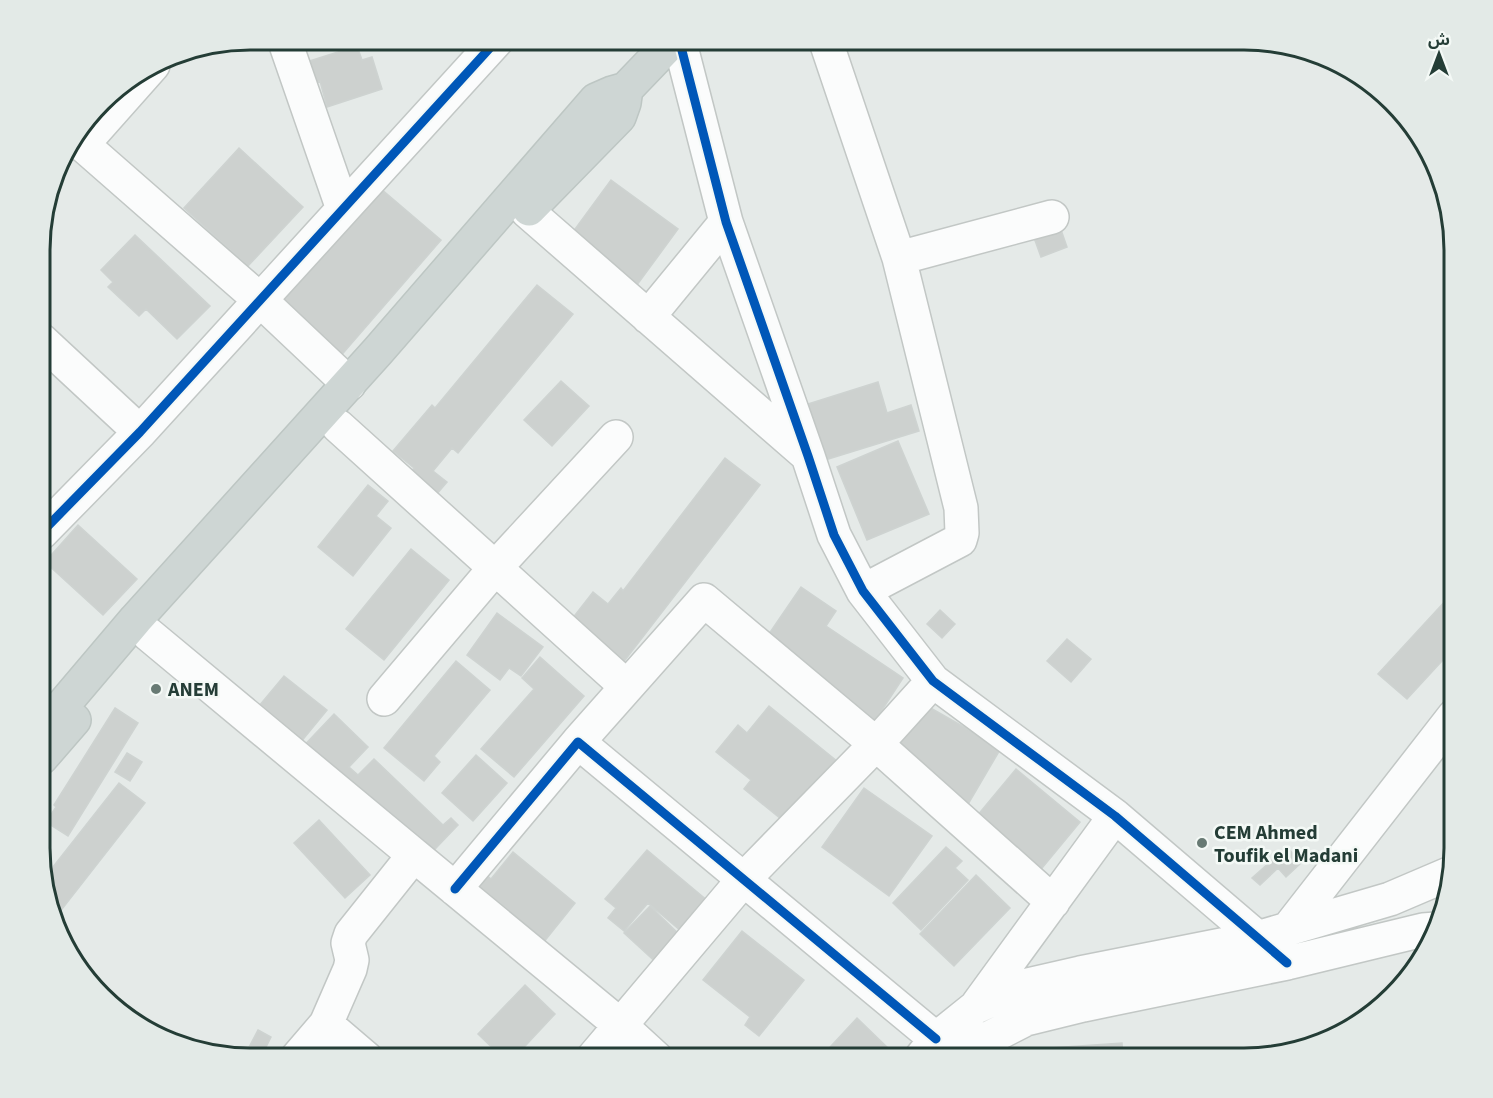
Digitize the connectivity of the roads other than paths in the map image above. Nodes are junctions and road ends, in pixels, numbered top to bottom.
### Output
1 (288, 50) edge
2 (484, 50) edge
3 (665, 50) edge
4 (679, 50) edge
5 (829, 50) edge
6 (626, 89) junction
7 (125, 94) edge
8 (92, 127) edge
9 (80, 143) edge
10 (343, 209) junction
11 (527, 211) junction
12 (1052, 217) dead end
13 (726, 222) junction
14 (899, 258) junction
15 (260, 300) junction
16 (648, 317) junction
17 (50, 348) edge
18 (349, 384) junction
19 (338, 426) junction
20 (140, 432) junction
21 (616, 437) dead end
22 (808, 456) junction
23 (50, 524) edge
24 (495, 568) junction
25 (863, 591) junction
26 (148, 634) junction
27 (933, 681) junction
28 (627, 687) junction
29 (384, 699) dead end
30 (50, 720) edge
31 (1443, 730) edge
32 (578, 742) junction
33 (876, 744) junction
34 (50, 748) edge
35 (1115, 816) junction
36 (414, 855) junction
37 (1441, 877) edge
38 (744, 879) junction
39 (455, 889) junction
40 (1053, 902) junction
41 (1288, 929) junction
42 (1426, 930) edge
43 (1257, 938) junction
44 (1287, 963) junction
45 (976, 1007) junction
46 (326, 1024) junction
47 (620, 1026) junction
48 (305, 1048) edge
49 (354, 1048) edge
50 (601, 1048) edge
51 (645, 1048) edge
52 (927, 1048) edge
53 (929, 1048) edge
54 (976, 1048) edge

1 - 10 street
2 - 10 street
3 - 6 main road
4 - 13 street
5 - 14 street
6 - 11 main road
6 - 18 main road
7 - 8 street
9 - 15 street
10 - 15 street
11 - 16 street
11 - 19 main road
12 - 14 street
13 - 16 street
13 - 22 street
14 - 25 street
15 - 18 street
15 - 20 street
16 - 22 street
17 - 20 street
18 - 30 main road
19 - 24 street
19 - 26 main road
20 - 23 street
21 - 24 street
22 - 25 street
24 - 28 street
24 - 29 street
25 - 27 street
26 - 34 main road
26 - 36 street
27 - 33 street
27 - 35 street
28 - 32 street
28 - 33 street
31 - 41 street
32 - 38 street
32 - 39 street
33 - 38 street
33 - 40 street
35 - 40 street
35 - 43 street
36 - 39 street
36 - 46 street
37 - 41 street
38 - 47 street
38 - 52 street
39 - 47 street
40 - 45 street
41 - 43 street
42 - 44 street
43 - 44 street
43 - 45 street
44 - 54 street
45 - 53 street
46 - 48 street
46 - 49 street
47 - 50 street
47 - 51 street

